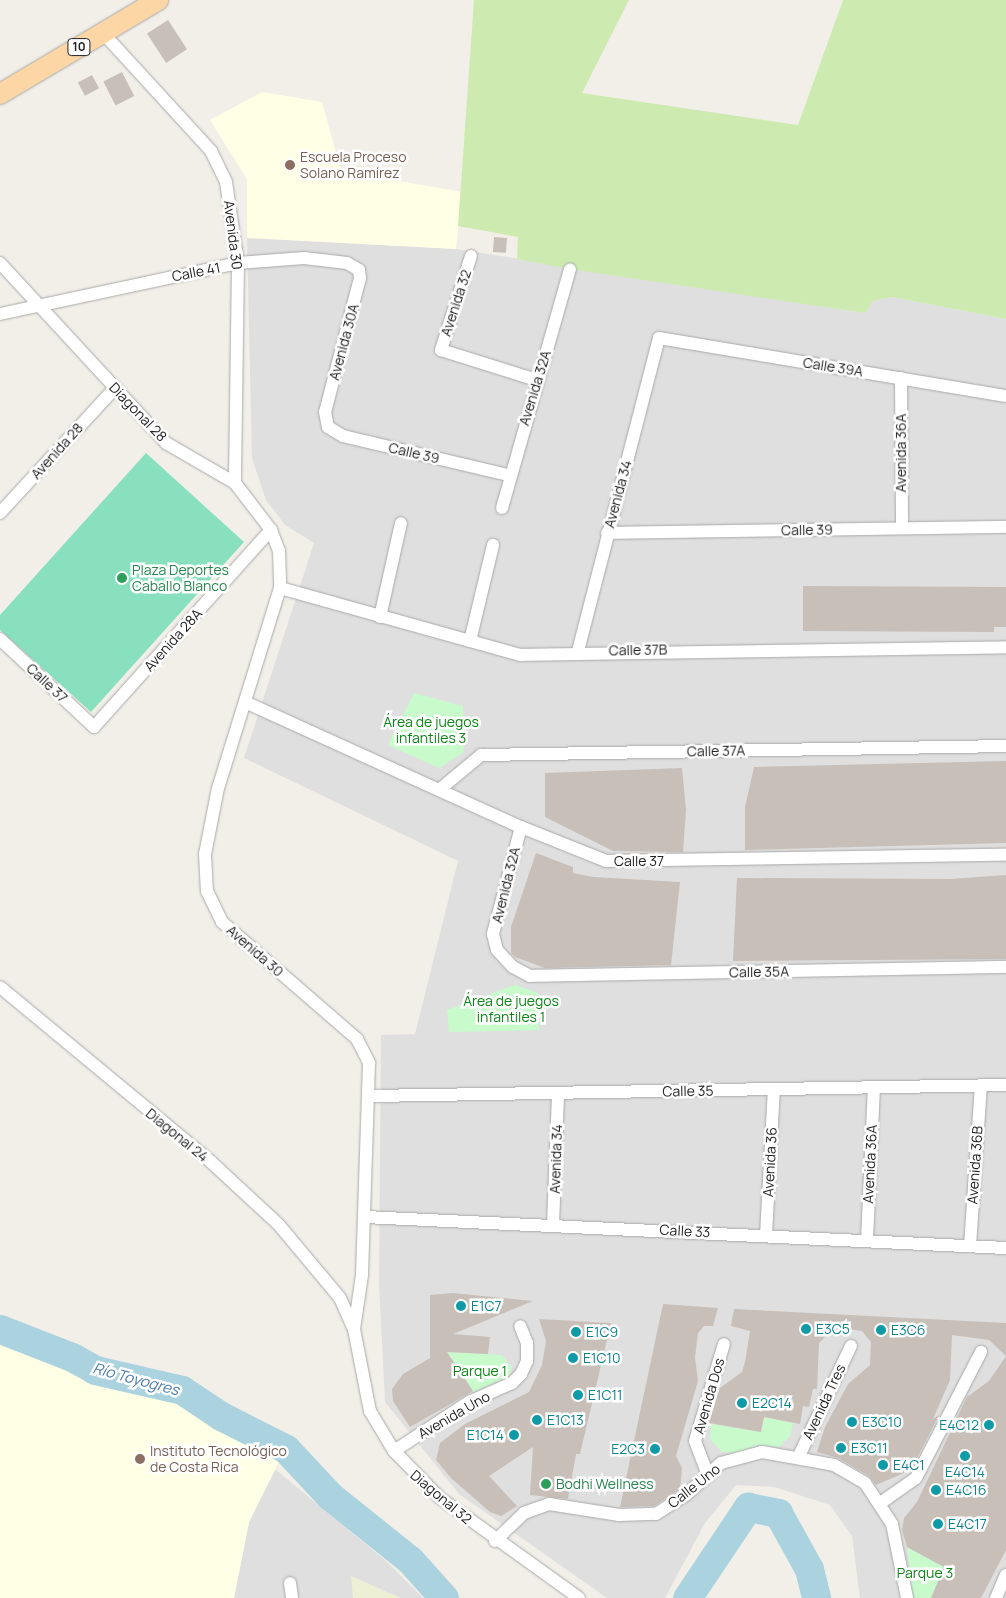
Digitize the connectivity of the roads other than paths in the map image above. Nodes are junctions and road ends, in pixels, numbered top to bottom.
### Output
1 (158, 0) edge
2 (103, 33) junction
3 (0, 94) edge
4 (471, 256) dead end
5 (0, 263) edge
6 (238, 263) junction
7 (353, 265) joint
8 (570, 269) dead end
9 (40, 303) junction
10 (0, 314) edge
11 (659, 338) joint
12 (901, 378) junction
13 (537, 380) junction
14 (114, 388) junction
15 (1006, 396) edge
16 (325, 421) joint
17 (508, 475) junction
18 (235, 483) junction
19 (502, 508) dead end
20 (0, 513) edge
21 (401, 523) dead end
22 (1006, 527) edge
23 (902, 528) junction
24 (272, 530) junction
25 (607, 533) junction
26 (493, 545) dead end
27 (279, 551) joint
28 (280, 588) junction
29 (380, 617) junction
30 (0, 639) edge
31 (470, 641) junction
32 (1006, 646) edge
33 (578, 651) junction
34 (245, 702) junction
35 (94, 727) joint
36 (1006, 746) edge
37 (439, 790) junction
38 (521, 827) junction
39 (1006, 855) edge
40 (1006, 967) edge
41 (513, 968) joint
42 (0, 987) edge
43 (981, 1085) junction
44 (1006, 1085) edge
45 (874, 1087) junction
46 (774, 1089) junction
47 (558, 1093) junction
48 (371, 1096) junction
49 (364, 1217) junction
50 (553, 1225) junction
51 (766, 1235) junction
52 (867, 1240) junction
53 (970, 1246) junction
54 (1006, 1248) edge
55 (340, 1298) joint
56 (520, 1326) dead end
57 (354, 1329) junction
58 (724, 1344) dead end
59 (851, 1346) dead end
60 (981, 1352) dead end
61 (394, 1451) junction
62 (798, 1458) junction
63 (708, 1475) junction
64 (879, 1504) junction
65 (495, 1541) junction
66 (1006, 1575) edge
67 (290, 1583) dead end
68 (292, 1598) edge
69 (579, 1598) edge
70 (906, 1598) edge
71 (996, 1598) edge

1 - 2 main road, 10
2 - 3 main road, 10
2 - 6 street, Avenida 30
4 - 13 street, Avenida 32
5 - 9 street, Diagonal 28
6 - 7 street, Calle 41
6 - 9 street, Calle 41
6 - 18 street, Avenida 30
7 - 16 street, Avenida 30A
8 - 13 street, Avenida 32A
9 - 10 street, Calle 41
9 - 14 street, Diagonal 28
11 - 12 street, Calle 39A
11 - 25 street, Avenida 34
12 - 15 street, Calle 39A
12 - 23 street, Avenida 36A
13 - 17 street, Avenida 32A
14 - 18 street, Diagonal 28
14 - 20 street, Avenida 28
16 - 17 street, Calle 39
17 - 19 street, Avenida 32A
18 - 24 street, Diagonal 28
21 - 29 street
22 - 23 street, Calle 39
23 - 25 street, Calle 39
24 - 27 street, Diagonal 28
24 - 35 street, Avenida 28A
25 - 33 street, Avenida 34
26 - 31 street
27 - 28 street, Avenida 30
28 - 29 street, Calle 37B
28 - 34 street, Avenida 30
29 - 31 street, Calle 37B
30 - 35 street, Calle 37
31 - 33 street, Calle 37B
32 - 33 street, Calle 37B
34 - 37 street, Calle 37
34 - 48 street, Avenida 30
36 - 37 street, Calle 37A
37 - 38 street, Calle 37
38 - 39 street, Calle 37
38 - 41 street, Avenida 32A
40 - 41 street, Calle 35A
42 - 55 street, Diagonal 24
43 - 44 street, Calle 35
43 - 45 street, Calle 35
43 - 53 street, Avenida 36B
45 - 46 street, Calle 35
45 - 52 street, Avenida 36A
46 - 47 street, Calle 35
46 - 51 street, Avenida 36
47 - 48 street, Calle 35
47 - 50 street, Avenida 34
48 - 49 street, Avenida 30
49 - 50 street, Calle 33
49 - 57 street, Avenida 30
50 - 51 street, Calle 33
51 - 52 street, Calle 33
52 - 53 street, Calle 33
53 - 54 street, Calle 33
55 - 57 street, Diagonal 32
56 - 61 street, Avenida Uno
57 - 61 street, Diagonal 32
58 - 63 street, Avenida Dos
59 - 62 street, Avenida Tres
60 - 64 street
61 - 65 street, Diagonal 32
62 - 63 street, Calle Uno
62 - 64 street, Calle Uno
63 - 65 street, Calle Uno
64 - 70 street, Calle Uno
65 - 69 street, Diagonal 32
66 - 71 street
67 - 68 street

